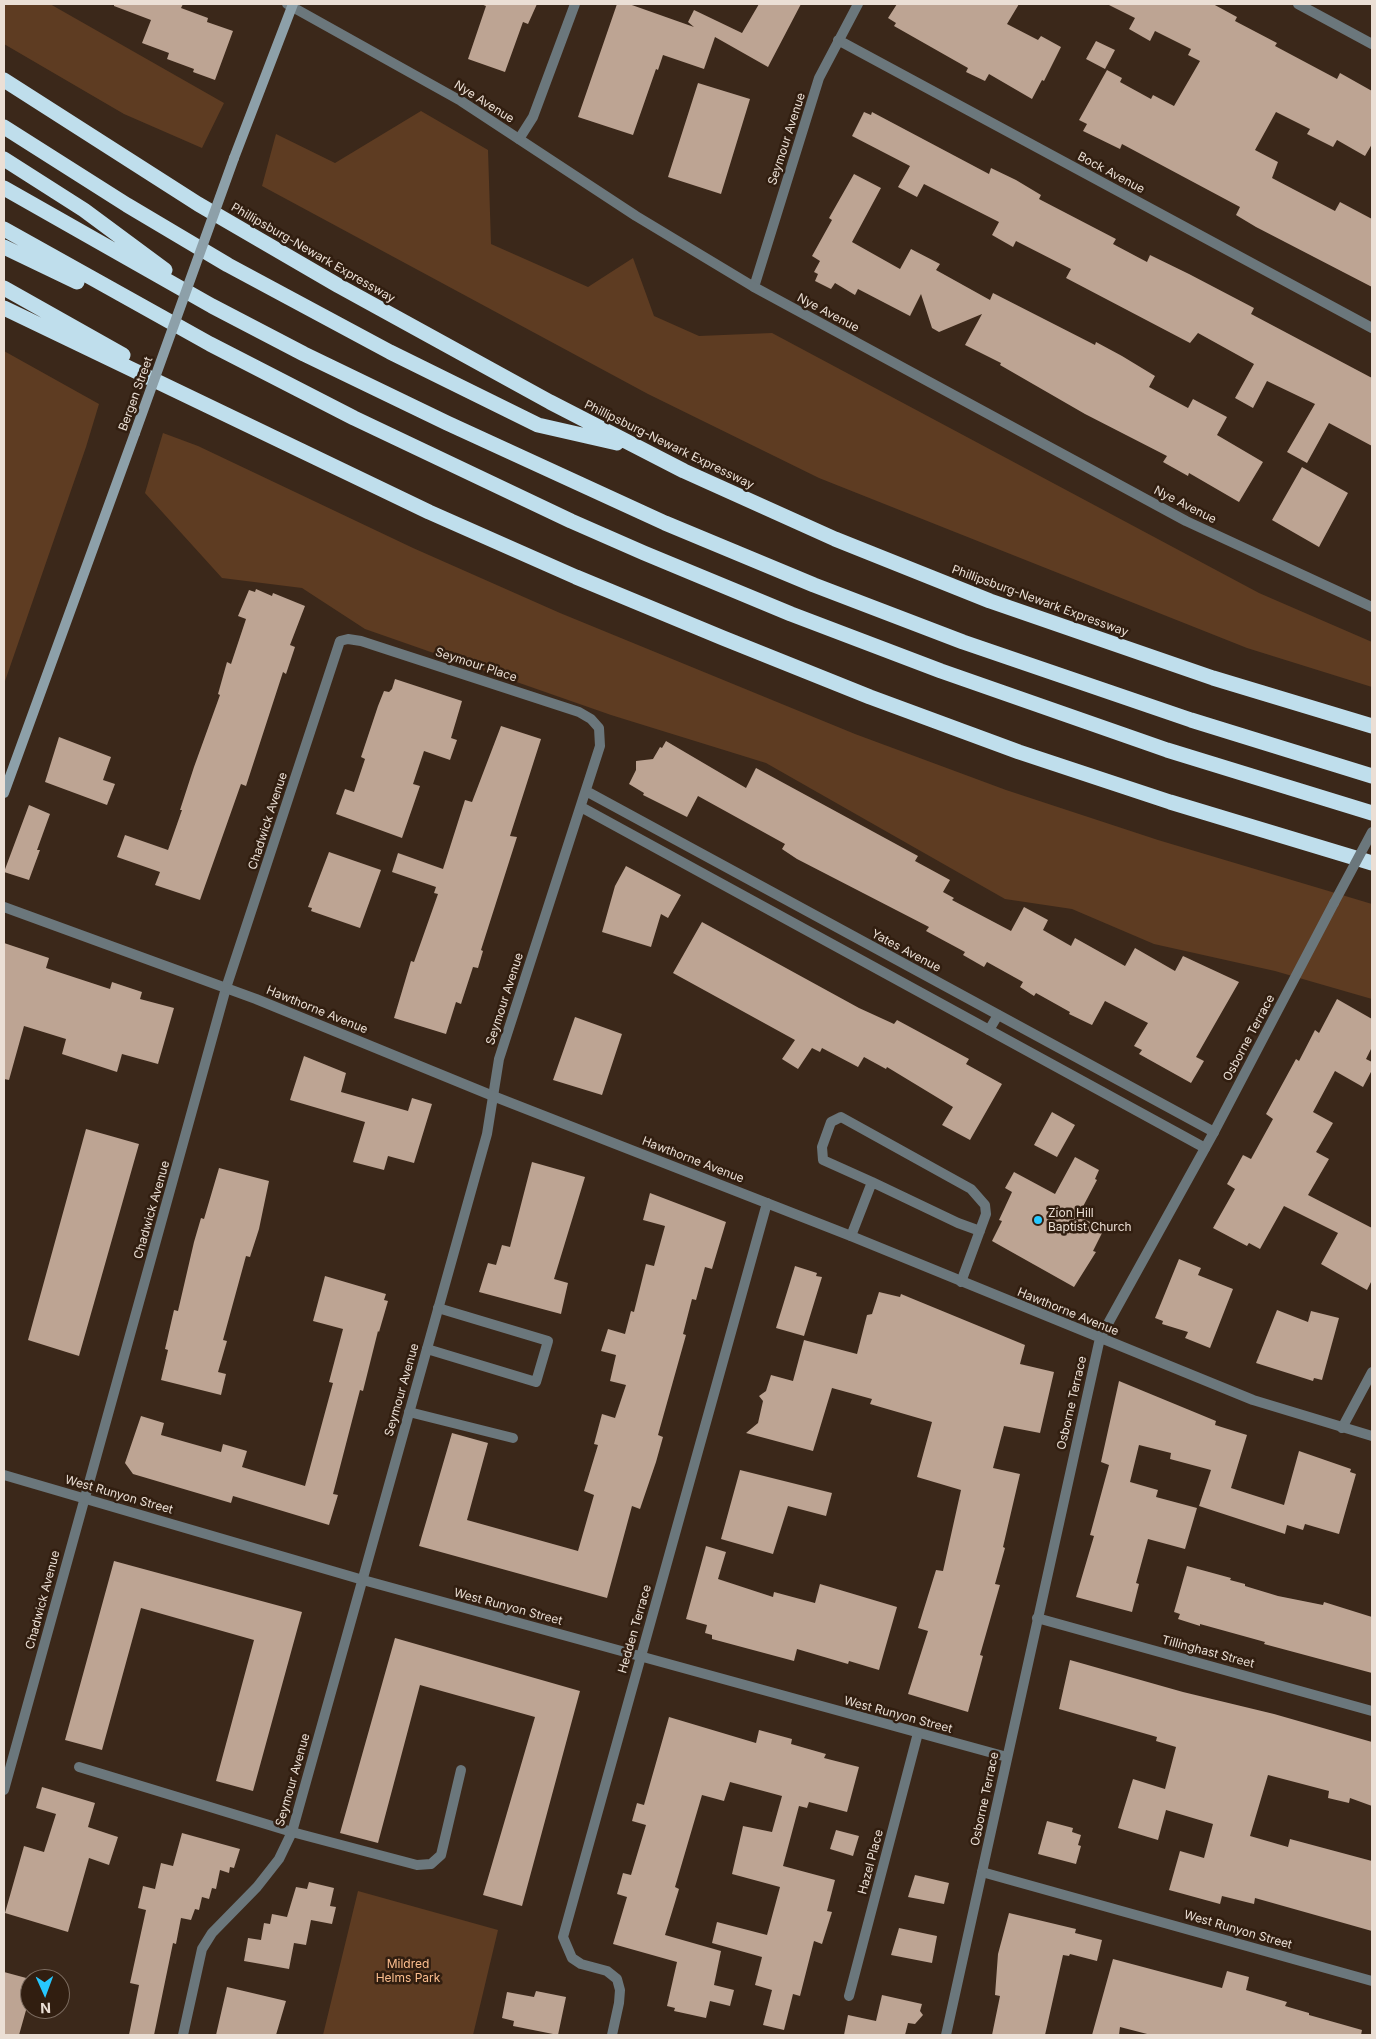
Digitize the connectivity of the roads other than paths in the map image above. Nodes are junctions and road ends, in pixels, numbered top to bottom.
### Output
1 (575, 4) edge
2 (858, 4) edge
3 (1298, 4) edge
4 (291, 5) edge
5 (838, 40) junction
6 (1372, 44) edge
7 (4, 80) edge
8 (4, 127) edge
9 (519, 139) junction
10 (4, 159) edge
11 (4, 188) edge
12 (4, 229) edge
13 (4, 246) edge
14 (754, 287) junction
15 (4, 288) edge
16 (212, 306) junction
17 (4, 308) edge
18 (1372, 328) edge
19 (250, 364) junction
20 (224, 413) junction
21 (638, 448) junction
22 (1372, 607) edge
23 (340, 642) joint
24 (1372, 726) edge
25 (599, 728) joint
26 (1372, 776) edge
27 (586, 791) junction
28 (4, 793) edge
29 (581, 807) junction
30 (1372, 813) edge
31 (1372, 832) edge
32 (1372, 863) edge
33 (4, 907) edge
34 (803, 909) junction
35 (795, 924) junction
36 (226, 988) junction
37 (998, 1015) junction
38 (989, 1030) junction
39 (493, 1096) junction
40 (1214, 1132) junction
41 (1205, 1148) junction
42 (872, 1182) junction
43 (767, 1203) junction
44 (980, 1231) junction
45 (851, 1236) junction
46 (961, 1282) junction
47 (438, 1308) junction
48 (1100, 1338) junction
49 (427, 1349) junction
50 (1372, 1372) edge
51 (408, 1412) junction
52 (1342, 1428) junction
53 (1372, 1436) edge
54 (513, 1438) dead end
55 (4, 1475) edge
56 (84, 1498) junction
57 (363, 1580) junction
58 (1037, 1618) junction
59 (640, 1656) junction
60 (1372, 1711) edge
61 (918, 1733) junction
62 (1007, 1757) junction
63 (79, 1767) dead end
64 (461, 1770) dead end
65 (4, 1790) edge
66 (292, 1832) junction
67 (982, 1872) junction
68 (1372, 1981) edge
69 (849, 1996) dead end
70 (183, 2035) edge
71 (612, 2035) edge
72 (946, 2035) edge

1 - 9 street
2 - 5 street, Seymour Avenue
3 - 6 street
4 - 9 street, Nye Avenue
4 - 28 main road, Bergen Street, bridge
5 - 14 street, Seymour Avenue
5 - 18 street, Bock Avenue
7 - 21 highway, Phillipsburg-Newark Expressway
8 - 21 highway
9 - 14 street, Nye Avenue
10 - 16 highway
11 - 16 highway
12 - 19 highway
13 - 19 highway
14 - 22 street, Nye Avenue
15 - 20 highway
16 - 26 highway
17 - 20 highway
19 - 30 highway
20 - 32 highway
21 - 24 highway, Phillipsburg-Newark Expressway
23 - 25 street, Seymour Place
23 - 36 street, Chadwick Avenue
25 - 27 street, Seymour Avenue
27 - 29 street, Seymour Avenue
27 - 34 street, Yates Avenue
29 - 35 street
29 - 39 street, Seymour Avenue
31 - 40 street, Osborne Terrace, bridge
33 - 36 street, Hawthorne Avenue
34 - 35 street
34 - 37 street, Yates Avenue
35 - 38 street
36 - 39 street, Hawthorne Avenue
36 - 56 street, Chadwick Avenue
37 - 38 street
37 - 40 street, Yates Avenue
38 - 41 street
39 - 43 street, Hawthorne Avenue
39 - 47 street, Seymour Avenue
40 - 41 street, Osborne Terrace
41 - 48 street, Osborne Terrace
42 - 44 street
42 - 44 street
42 - 45 street
43 - 45 street, Hawthorne Avenue
43 - 59 street, Hedden Terrace
44 - 46 street
45 - 46 street, Hawthorne Avenue
46 - 48 street, Hawthorne Avenue
47 - 49 street, Seymour Avenue
47 - 49 street
48 - 52 street, Hawthorne Avenue
48 - 58 street, Osborne Terrace
49 - 51 street, Seymour Avenue
50 - 52 street
51 - 54 street
51 - 57 street, Seymour Avenue
52 - 53 street, Hawthorne Avenue
55 - 56 street, West Runyon Street
56 - 57 street, West Runyon Street
56 - 65 street, Chadwick Avenue
57 - 59 street, West Runyon Street
57 - 66 street, Seymour Avenue
58 - 60 street, Tillinghast Street
58 - 62 street, Osborne Terrace
59 - 61 street, West Runyon Street
59 - 71 street, Hedden Terrace
61 - 62 street, West Runyon Street
61 - 69 street, Hazel Place
62 - 67 street, Osborne Terrace
63 - 66 street
64 - 66 street
66 - 70 street, Seymour Avenue
67 - 68 street, West Runyon Street
67 - 72 street, Osborne Terrace

